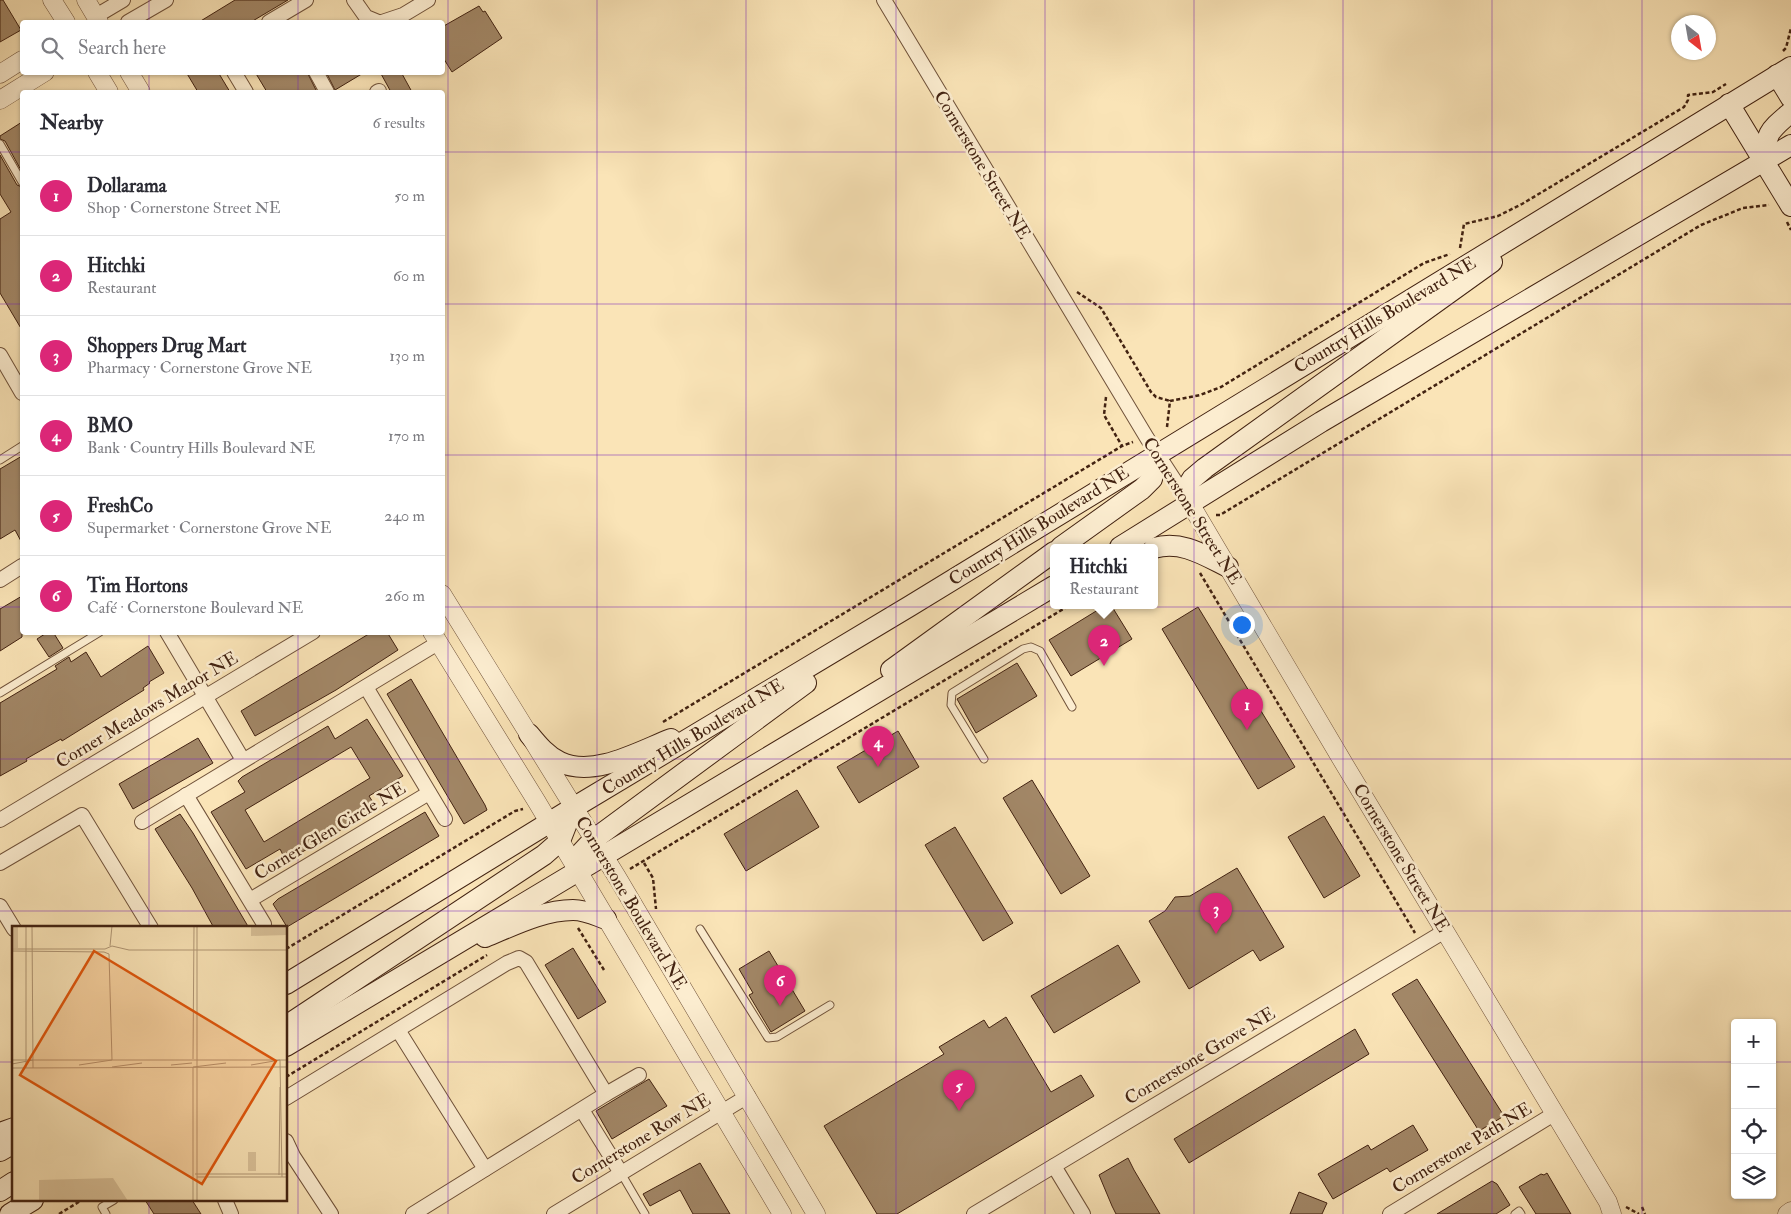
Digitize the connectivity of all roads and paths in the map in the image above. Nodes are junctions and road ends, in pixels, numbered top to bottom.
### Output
1 (52, 0) edge
2 (86, 0) edge
3 (122, 0) edge
4 (166, 0) edge
5 (306, 0) edge
6 (354, 0) edge
7 (428, 0) edge
8 (884, 0) edge
9 (284, 18) edge
10 (65, 20) edge
11 (94, 20) edge
12 (131, 20) edge
13 (375, 20) edge
14 (387, 20) edge
15 (1791, 28) edge
16 (20, 61) edge
17 (1782, 65) edge
18 (0, 74) edge
19 (40, 75) edge
20 (99, 75) edge
21 (131, 75) edge
22 (236, 75) edge
23 (318, 75) edge
24 (1729, 82) dead end
25 (108, 90) edge
26 (140, 90) edge
27 (245, 90) edge
28 (326, 90) edge
29 (1791, 98) edge
30 (0, 100) edge
31 (1729, 104) junction
32 (1791, 112) edge
33 (0, 144) edge
34 (1791, 146) edge
35 (1764, 162) junction
36 (20, 179) edge
37 (1570, 201) junction
38 (1784, 210) edge
39 (1791, 230) edge
40 (1460, 250) dead end
41 (1451, 253) dead end
42 (1102, 308) dead end
43 (0, 355) edge
44 (20, 390) edge
45 (1170, 402) junction
46 (1104, 415) dead end
47 (1122, 446) junction
48 (1152, 446) junction
49 (20, 447) edge
50 (0, 460) edge
51 (1191, 505) junction
52 (1201, 523) junction
53 (1065, 544) edge
54 (1125, 544) edge
55 (1158, 547) edge
56 (1050, 555) edge
57 (1195, 565) dead end
58 (20, 567) edge
59 (1228, 567) junction
60 (0, 580) edge
61 (1050, 589) edge
62 (445, 599) edge
63 (910, 606) junction
64 (1063, 609) edge
65 (95, 635) edge
66 (169, 635) edge
67 (295, 637) edge
68 (435, 638) edge
69 (366, 687) junction
70 (0, 693) edge
71 (206, 697) junction
72 (1072, 706) dead end
73 (834, 718) junction
74 (720, 721) junction
75 (662, 723) dead end
76 (529, 734) junction
77 (984, 759) dead end
78 (243, 760) junction
79 (429, 793) junction
80 (186, 795) junction
81 (537, 802) junction
82 (573, 808) junction
83 (445, 819) dead end
84 (0, 820) edge
85 (142, 822) dead end
86 (550, 822) junction
87 (560, 841) junction
88 (598, 847) junction
89 (0, 863) edge
90 (644, 863) junction
91 (578, 870) junction
92 (617, 877) junction
93 (653, 878) dead end
94 (250, 900) junction
95 (0, 906) edge
96 (572, 910) junction
97 (606, 919) junction
98 (264, 924) dead end
99 (12, 926) edge
100 (150, 926) edge
101 (700, 929) dead end
102 (1445, 931) junction
103 (353, 945) junction
104 (1422, 945) junction
105 (288, 948) edge
106 (495, 950) dead end
107 (436, 955) junction
108 (604, 970) dead end
109 (288, 983) edge
110 (288, 991) edge
111 (830, 1004) dead end
112 (288, 1025) edge
113 (398, 1030) junction
114 (288, 1045) edge
115 (639, 1075) dead end
116 (288, 1076) edge
117 (606, 1094) junction
118 (748, 1096) junction
119 (288, 1097) edge
120 (582, 1110) junction
121 (722, 1112) junction
122 (1554, 1114) junction
123 (12, 1129) edge
124 (0, 1133) edge
125 (12, 1144) edge
126 (0, 1152) edge
127 (290, 1158) edge
128 (1054, 1166) junction
129 (485, 1168) junction
130 (621, 1173) junction
131 (12, 1183) edge
132 (0, 1191) edge
133 (30, 1202) edge
134 (79, 1202) edge
135 (111, 1202) edge
136 (226, 1202) edge
137 (1642, 1207) dead end
138 (1613, 1210) edge
139 (1791, 1212) edge
140 (10, 1214) edge
141 (59, 1214) edge
142 (106, 1214) edge
143 (231, 1214) edge
144 (331, 1214) edge
145 (413, 1214) edge
146 (554, 1214) edge
147 (645, 1214) edge
148 (782, 1214) edge
149 (816, 1214) edge
150 (974, 1214) edge
151 (1084, 1214) edge
152 (1390, 1214) edge
153 (1515, 1214) edge
154 (1521, 1214) edge
155 (1645, 1214) edge
156 (1787, 1214) edge

1 - 10 street
2 - 11 street
3 - 11 street
4 - 12 street
5 - 9 street
6 - 13 street
7 - 14 street
8 - 48 street, Cornerstone Street NE
15 - 17 path
16 - 18 street
17 - 29 main road
17 - 31 main road, Country Hills Boulevard NE
19 - 30 street
20 - 25 street
21 - 26 street
22 - 27 street
23 - 28 street
24 - 40 path
31 - 35 main road
31 - 37 main road, Country Hills Boulevard NE
32 - 35 main road
33 - 36 lane
34 - 35 main road
35 - 38 main road
35 - 51 main road
37 - 48 main road, Country Hills Boulevard NE
37 - 51 main road
38 - 39 path
38 - 52 path
41 - 45 path
42 - 45 path
43 - 44 street
45 - 48 path
46 - 47 path
47 - 48 path
47 - 75 path
48 - 51 street, Cornerstone Street NE
48 - 53 main road
48 - 63 main road, Country Hills Boulevard NE
49 - 50 lane
51 - 52 street, Cornerstone Street NE
51 - 54 main road
52 - 59 street, Cornerstone Street NE
55 - 59 main road
56 - 73 main road
57 - 104 path
58 - 60 street
59 - 102 street, Cornerstone Street NE
61 - 73 main road
62 - 76 street, Cornerstone Boulevard NE
63 - 74 main road, Country Hills Boulevard NE
63 - 88 main road
64 - 90 path
65 - 70 lane
66 - 71 street
67 - 71 street, Corner Meadows Manor NE
68 - 69 street
68 - 81 street, Cornerstone Boulevard NE
69 - 78 street
69 - 79 street, Corner Glen Circle NE
71 - 78 street
71 - 84 street, Corner Meadows Manor NE
72 - 77 lane
73 - 88 main road
74 - 76 main road
74 - 82 main road, Country Hills Boulevard NE
76 - 82 street, Cornerstone Boulevard NE
78 - 80 street
79 - 83 street, Corner Glen Circle NE
79 - 94 street, Corner Glen Circle NE
80 - 85 street
80 - 94 street, Corner Glen Circle NE
81 - 86 street, Cornerstone Boulevard NE
81 - 105 path
82 - 86 main road, Country Hills Boulevard NE
82 - 87 main road
82 - 88 street, Cornerstone Boulevard NE
86 - 87 street, Cornerstone Boulevard NE
86 - 103 main road, Country Hills Boulevard NE
87 - 91 street, Cornerstone Boulevard NE
87 - 112 main road
88 - 91 main road
88 - 92 street, Cornerstone Boulevard NE
89 - 100 street
90 - 92 path
90 - 93 path
91 - 97 street, Cornerstone Boulevard NE
91 - 107 main road
92 - 118 street, Cornerstone Boulevard NE
94 - 98 street, Corner Glen Circle NE
95 - 99 street
96 - 97 main road
96 - 107 main road
96 - 108 path
97 - 121 street, Cornerstone Boulevard NE
101 - 111 lane
102 - 104 street, Cornerstone Grove NE
102 - 122 street, Cornerstone Street NE
103 - 109 main road, Country Hills Boulevard NE
103 - 110 main road
104 - 128 street, Cornerstone Grove NE
106 - 116 path
107 - 114 main road
113 - 117 street
113 - 119 street
113 - 129 street
115 - 117 street
117 - 120 street
118 - 121 street, Cornerstone Row NE
118 - 149 street, Cornerstone Boulevard NE
120 - 129 street
120 - 130 street
121 - 130 street, Cornerstone Row NE
121 - 148 street, Cornerstone Boulevard NE
122 - 138 street, Cornerstone Street NE
122 - 152 street, Cornerstone Path NE
123 - 124 main road
125 - 126 main road
127 - 144 street
128 - 150 street, Cornerstone Grove NE
128 - 151 street
129 - 145 street
130 - 146 street, Cornerstone Row NE
130 - 147 lane
131 - 132 main road
133 - 140 main road
134 - 141 path
135 - 142 lane
136 - 143 street
137 - 155 path
139 - 156 street
153 - 154 lane

